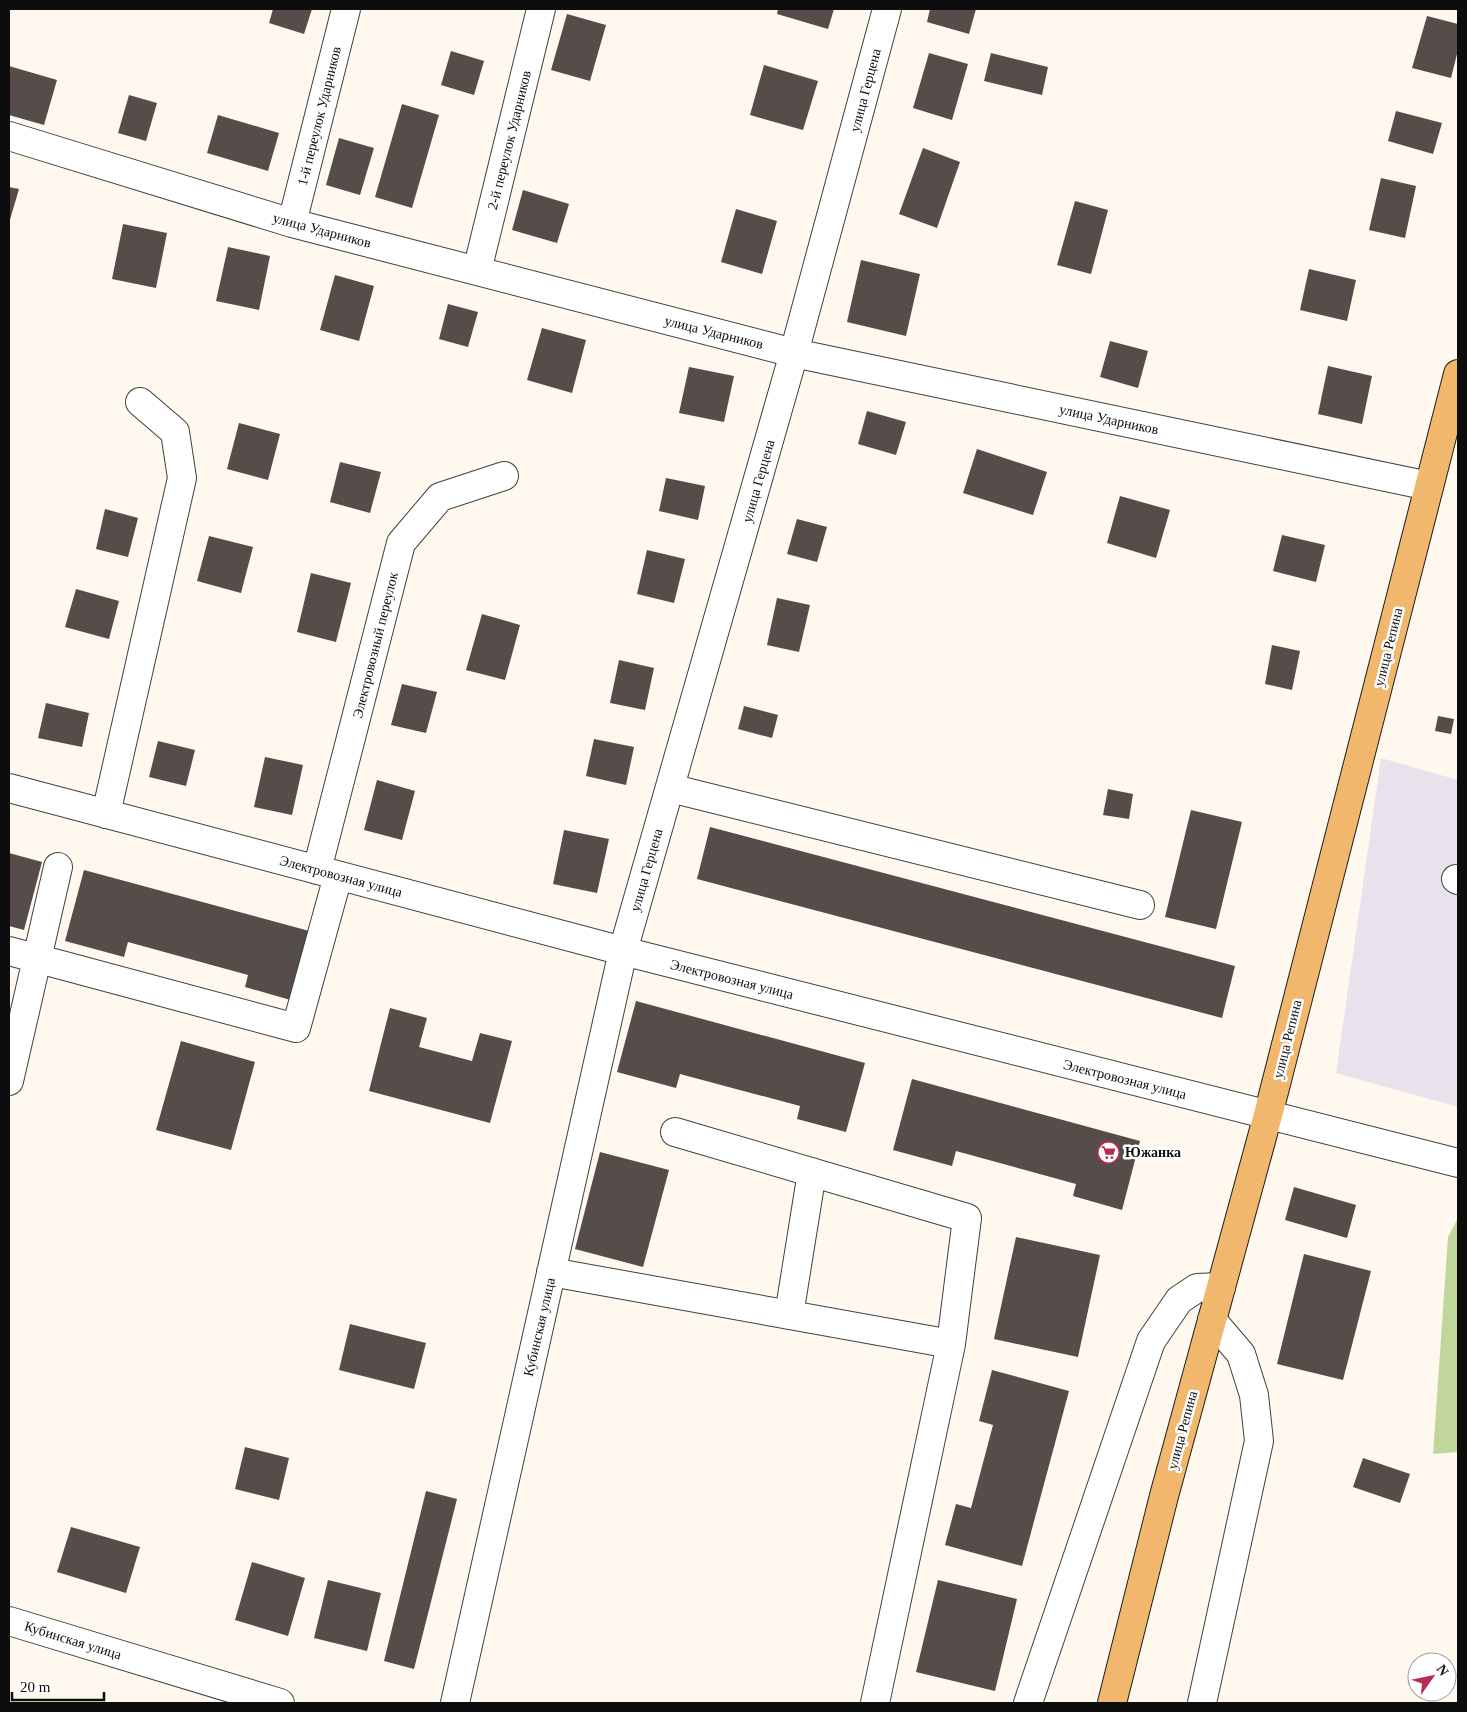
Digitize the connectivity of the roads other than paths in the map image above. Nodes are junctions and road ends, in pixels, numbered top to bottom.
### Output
1 (346, 9) edge
2 (542, 9) edge
3 (887, 9) edge
4 (9, 136) edge
5 (292, 223) junction
6 (477, 271) junction
7 (794, 353) junction
8 (1458, 374) edge
9 (140, 402) dead end
10 (504, 476) dead end
11 (1429, 486) junction
12 (9, 788) edge
13 (670, 788) junction
14 (106, 814) junction
15 (58, 867) dead end
16 (327, 873) junction
17 (1140, 905) dead end
18 (623, 951) junction
19 (9, 952) edge
20 (37, 959) junction
21 (9, 1081) edge
22 (1268, 1115) junction
23 (675, 1132) dead end
24 (1458, 1163) edge
25 (812, 1172) junction
26 (551, 1272) junction
27 (1221, 1287) junction
28 (789, 1315) junction
29 (1212, 1320) junction
30 (951, 1344) junction
31 (9, 1621) edge
32 (280, 1703) edge
33 (455, 1703) edge
34 (875, 1703) edge
35 (1028, 1703) edge
36 (1112, 1703) edge
37 (1202, 1703) edge

1 - 5 street, 1-й переулок Ударников
2 - 6 street, 2-й переулок Ударников
3 - 7 street, улица Герцена
4 - 5 street, улица Ударников
5 - 6 street, улица Ударников
6 - 7 street, улица Ударников
7 - 11 street, улица Ударников
7 - 13 street, улица Герцена
8 - 11 main road, улица Репина
9 - 14 street
10 - 16 street, Электровозный переулок
11 - 22 main road, улица Репина
12 - 14 street, Электровозная улица
13 - 17 street
13 - 18 street, улица Герцена
14 - 16 street, Электровозная улица
15 - 20 street
16 - 18 street, Электровозная улица
16 - 20 street, Электровозный переулок
18 - 22 street, Электровозная улица
18 - 26 street, Кубинская улица
19 - 20 street
20 - 21 street
22 - 24 street, Электровозная улица
22 - 27 main road, улица Репина
23 - 25 street
25 - 28 street
25 - 30 street
26 - 28 street
26 - 33 street, Кубинская улица
27 - 29 main road, улица Репина
27 - 35 street
28 - 30 street
29 - 36 main road, улица Репина
29 - 37 street
30 - 34 street
31 - 32 street, Кубинская улица

